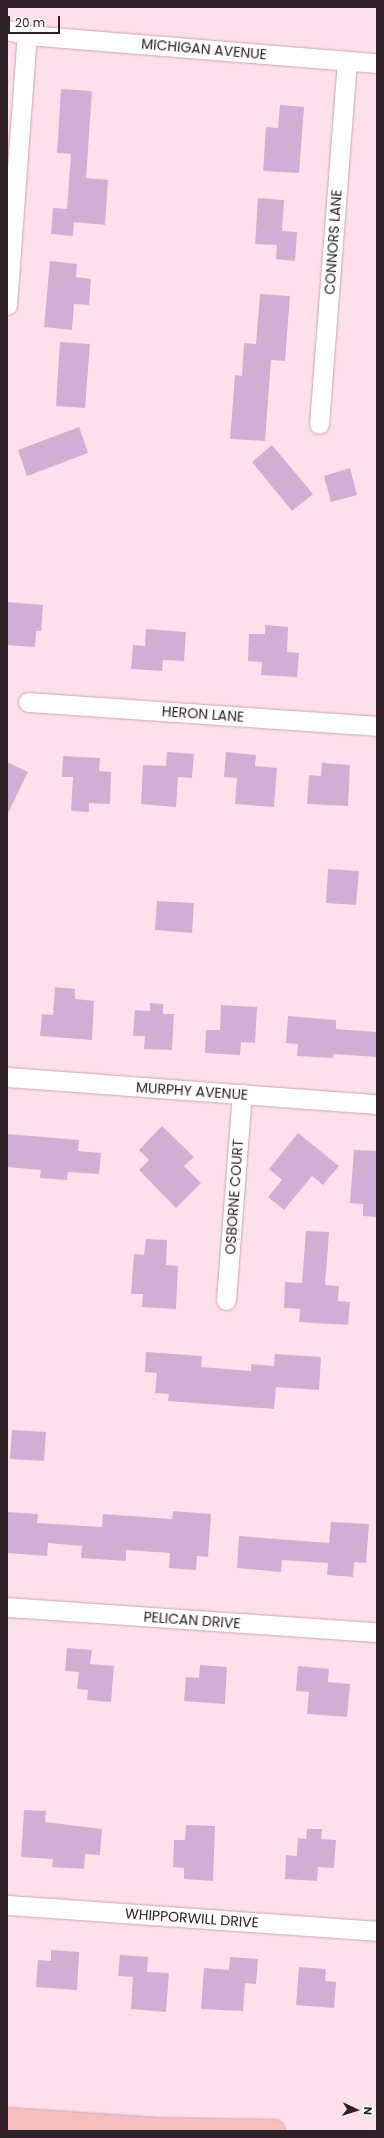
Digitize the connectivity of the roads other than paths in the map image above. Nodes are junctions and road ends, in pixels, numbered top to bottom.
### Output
1 (7, 30) edge
2 (27, 35) junction
3 (347, 61) junction
4 (377, 64) edge
5 (7, 305) edge
6 (318, 424) dead end
7 (28, 702) dead end
8 (377, 726) edge
9 (7, 1077) edge
10 (242, 1094) junction
11 (377, 1104) edge
12 (226, 1300) dead end
13 (7, 1607) edge
14 (377, 1632) edge
15 (7, 1905) edge
16 (377, 1931) edge
17 (7, 2119) edge
18 (274, 2131) edge

1 - 2 street, MICHIGAN AVENUE
2 - 3 street, MICHIGAN AVENUE
2 - 5 street
3 - 4 street, MICHIGAN AVENUE
3 - 6 street, CONNORS LANE
7 - 8 street, HERON LANE
9 - 10 street, MURPHY AVENUE
10 - 11 street, MURPHY AVENUE
10 - 12 street, OSBORNE COURT
13 - 14 street, PELICAN DRIVE
15 - 16 street, WHIPPORWILL DRIVE
17 - 18 main road

